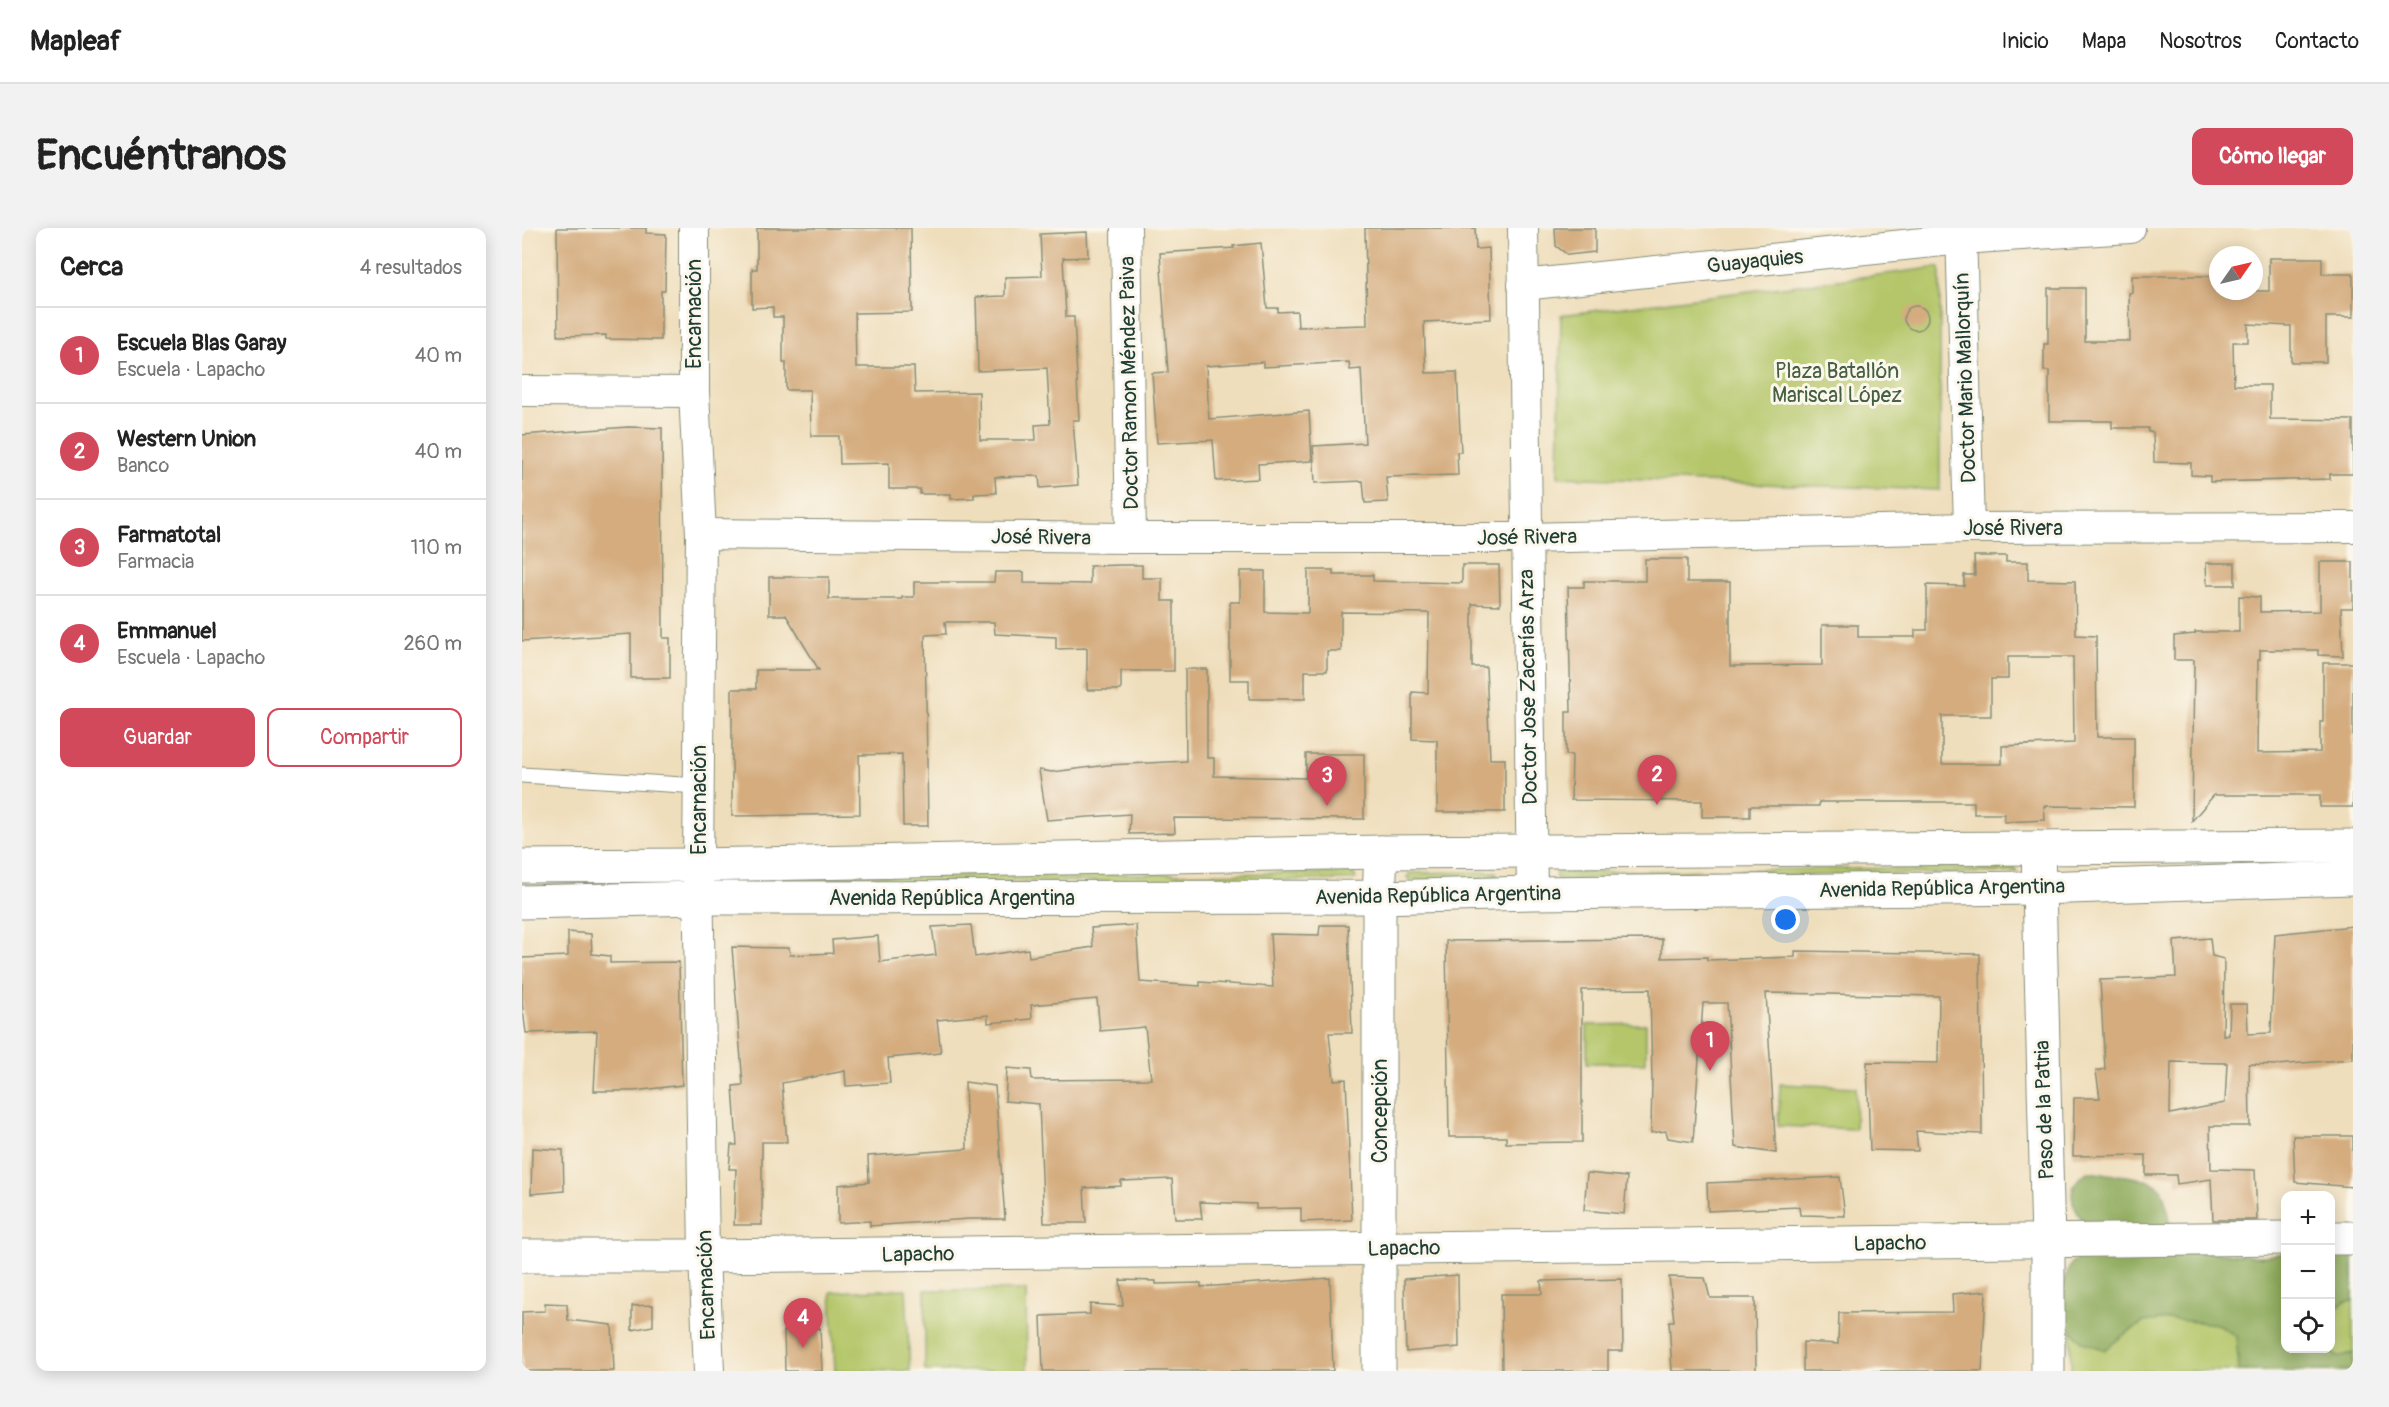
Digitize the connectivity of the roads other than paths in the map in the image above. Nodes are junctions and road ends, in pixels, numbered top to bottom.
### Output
1 (694, 228) edge
2 (1126, 228) edge
3 (1523, 228) edge
4 (2130, 228) edge
5 (1961, 233) edge
6 (1523, 285) junction
7 (522, 391) edge
8 (694, 392) junction
9 (2353, 527) edge
10 (1969, 528) junction
11 (701, 534) junction
12 (1131, 538) junction
13 (1525, 538) junction
14 (522, 775) edge
15 (699, 786) junction
16 (2353, 846) edge
17 (2038, 848) junction
18 (1531, 851) junction
19 (1381, 852) junction
20 (698, 865) junction
21 (522, 866) edge
22 (2353, 878) edge
23 (2038, 888) junction
24 (1532, 893) junction
25 (1379, 897) junction
26 (700, 898) junction
27 (522, 902) edge
28 (2281, 1238) edge
29 (2335, 1238) edge
30 (2353, 1238) edge
31 (2048, 1242) junction
32 (1380, 1248) junction
33 (522, 1256) edge
34 (704, 1256) junction
35 (709, 1371) edge
36 (1379, 1371) edge
37 (2048, 1371) edge

1 - 8 street, Encarnación
2 - 12 street, Doctor Ramon Méndez Paiva
3 - 6 street, Doctor Jose Zacarías Arza
4 - 5 street, Guayaquies
5 - 6 street, Guayaquies
5 - 10 street, Doctor Mario Mallorquín
6 - 13 street, Doctor Jose Zacarías Arza
7 - 8 street
8 - 11 street, Encarnación
9 - 10 street, José Rivera
10 - 13 street, José Rivera
11 - 12 street, José Rivera
11 - 15 street, Encarnación
12 - 13 street, José Rivera
13 - 18 street, Doctor Jose Zacarías Arza
14 - 15 lane
15 - 20 street, Encarnación
16 - 17 main road, Avenida República Argentina
17 - 18 main road, Avenida República Argentina
17 - 23 main road, Paso de la Patria
18 - 19 main road, Avenida República Argentina
18 - 24 street, Doctor Jose Zacarías Arza
19 - 20 main road, Avenida República Argentina
19 - 25 main road, Concepción
20 - 21 main road, Avenida República Argentina
20 - 26 street, Encarnación
22 - 23 main road, Avenida República Argentina
23 - 24 main road, Avenida República Argentina
23 - 31 main road, Paso de la Patria
24 - 25 main road, Avenida República Argentina
25 - 26 main road, Avenida República Argentina
25 - 32 main road, Concepción
26 - 27 main road, Avenida República Argentina
26 - 34 street, Encarnación
28 - 31 main road, Lapacho
29 - 30 main road
31 - 32 main road, Lapacho
31 - 37 main road, Paso de la Patria
32 - 34 main road, Lapacho
32 - 36 main road, Concepción
33 - 34 main road, Lapacho
34 - 35 street, Encarnación

